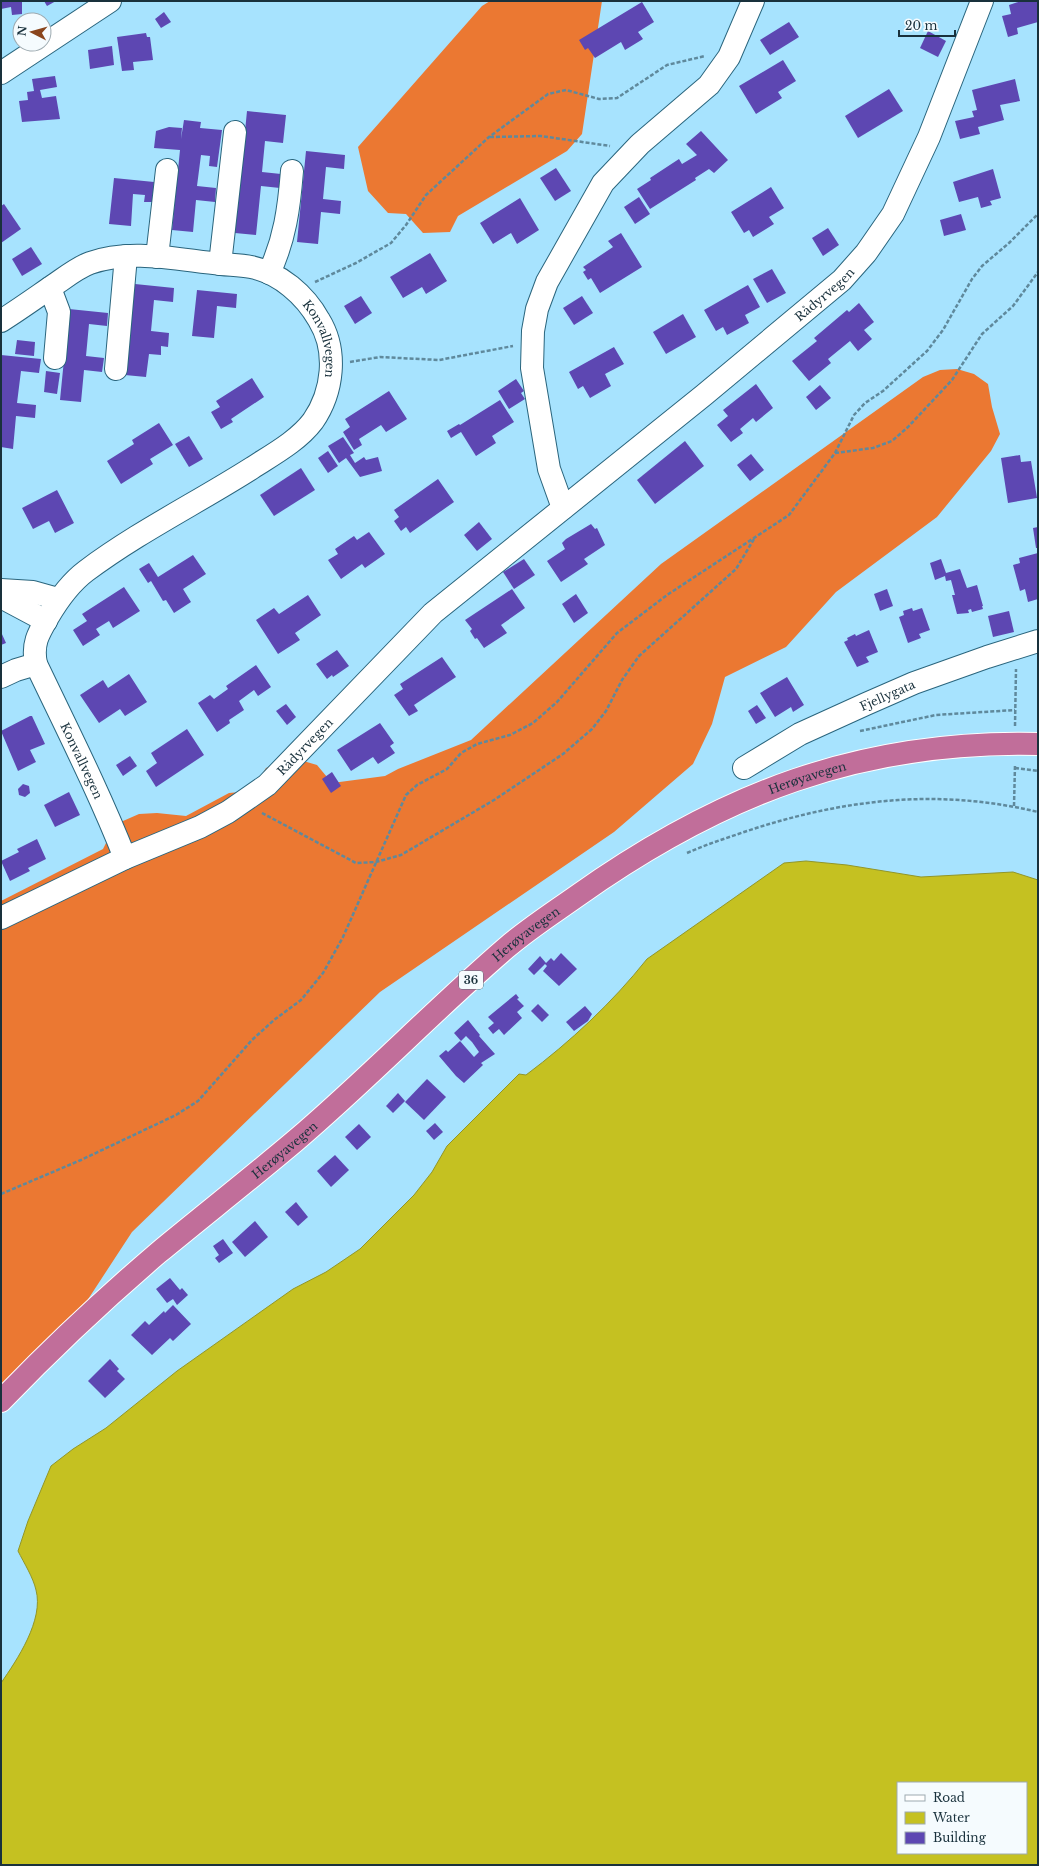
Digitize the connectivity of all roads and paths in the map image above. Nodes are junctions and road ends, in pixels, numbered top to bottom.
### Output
1 (110, 1) edge
2 (753, 1) edge
3 (982, 1) edge
4 (729, 57) junction
5 (1, 73) edge
6 (235, 132) dead end
7 (489, 137) junction
8 (628, 157) junction
9 (167, 170) dead end
10 (292, 171) dead end
11 (1038, 214) edge
12 (126, 256) junction
13 (157, 257) junction
14 (220, 264) junction
15 (1038, 272) edge
16 (269, 273) junction
17 (50, 288) junction
18 (296, 290) junction
19 (1, 322) edge
20 (533, 342) junction
21 (55, 358) dead end
22 (332, 365) junction
23 (116, 369) dead end
24 (835, 453) junction
25 (563, 508) junction
26 (755, 536) junction
27 (1, 590) edge
28 (1, 597) edge
29 (58, 599) junction
30 (46, 621) junction
31 (1038, 641) edge
32 (36, 664) junction
33 (1, 677) edge
34 (1016, 710) dead end
35 (844, 713) junction
36 (1038, 744) edge
37 (744, 768) dead end
38 (1015, 768) dead end
39 (1038, 770) edge
40 (242, 802) junction
41 (1038, 812) edge
42 (683, 855) dead end
43 (125, 858) junction
44 (376, 862) junction
45 (6, 909) edge
46 (1, 1194) edge
47 (1, 1401) edge

1 - 5 street
2 - 4 street
3 - 25 street, Rådyrvegen
4 - 7 path
4 - 8 street
6 - 14 street
7 - 8 path
7 - 18 path
8 - 20 street
9 - 13 street
10 - 16 street
11 - 24 path
12 - 13 street, Konvallvegen
12 - 17 street, Konvallvegen
12 - 23 street
13 - 14 street, Konvallvegen
14 - 16 street, Konvallvegen
15 - 24 path
16 - 18 street, Konvallvegen
17 - 19 street, Konvallvegen
17 - 21 street
18 - 22 street, Konvallvegen
20 - 22 path
20 - 25 street
22 - 29 street, Konvallvegen
24 - 26 path
25 - 40 street, Rådyrvegen
26 - 44 path
26 - 44 path
27 - 29 street
28 - 30 street
29 - 30 street, Konvallvegen
30 - 32 street, Konvallvegen
31 - 35 street, Fjellygata
32 - 33 street
32 - 43 street, Konvallvegen
34 - 35 path
35 - 37 street, Fjellygata
36 - 47 highway, Herøyavegen / 36
38 - 39 path
40 - 43 street, Rådyrvegen
40 - 44 path
41 - 42 path
43 - 45 street, Rådyrvegen
44 - 46 path

